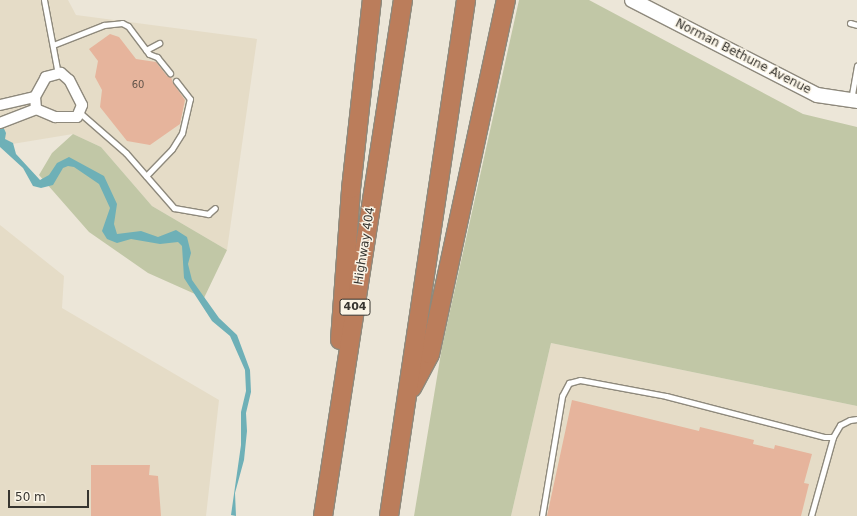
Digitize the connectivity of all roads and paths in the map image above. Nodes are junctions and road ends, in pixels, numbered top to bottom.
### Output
1 (44, 0) edge
2 (372, 0) edge
3 (403, 0) edge
4 (466, 0) edge
5 (506, 0) edge
6 (632, 0) edge
7 (850, 23) dead end
8 (857, 25) edge
9 (159, 43) dead end
10 (52, 45) junction
11 (146, 50) junction
12 (857, 66) edge
13 (170, 73) dead end
14 (58, 74) junction
15 (176, 81) dead end
16 (35, 97) junction
17 (854, 100) edge
18 (0, 105) edge
19 (36, 109) junction
20 (79, 112) junction
21 (0, 123) edge
22 (146, 176) junction
23 (215, 208) dead end
24 (406, 399) junction
25 (857, 419) edge
26 (833, 437) junction
27 (329, 475) junction
28 (323, 516) edge
29 (388, 516) edge
30 (542, 516) edge
31 (811, 516) edge

1 - 10 lane
2 - 27 highway
3 - 27 highway, Highway 404 / 404
4 - 24 highway
5 - 24 highway
6 - 17 street, Norman Bethune Avenue
7 - 8 lane
9 - 11 lane
10 - 11 lane
10 - 14 lane
11 - 13 lane
12 - 17 lane
14 - 16 street
14 - 20 street
15 - 22 lane
16 - 18 street
16 - 19 street
19 - 20 street
19 - 21 street
20 - 22 lane
22 - 23 lane
24 - 29 highway
25 - 26 lane
26 - 30 lane
26 - 31 lane
27 - 28 highway, Highway 404 / 404

